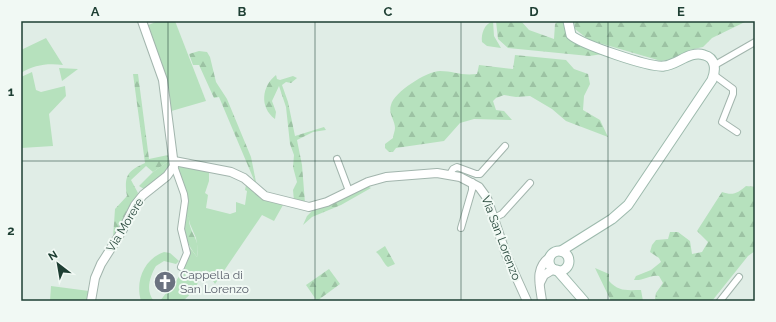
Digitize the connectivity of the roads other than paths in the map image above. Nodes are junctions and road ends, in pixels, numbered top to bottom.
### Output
1 (142, 21) edge
2 (568, 21) edge
3 (755, 42) edge
4 (714, 70) junction
5 (737, 132) dead end
6 (505, 146) dead end
7 (337, 159) dead end
8 (174, 163) junction
9 (450, 174) junction
10 (472, 182) junction
11 (530, 183) dead end
12 (350, 191) junction
13 (494, 218) junction
14 (461, 228) dead end
15 (550, 257) junction
16 (565, 258) junction
17 (181, 267) dead end
18 (556, 270) junction
19 (739, 277) dead end
20 (540, 284) junction
21 (573, 288) junction
22 (91, 301) edge
23 (527, 301) edge
24 (542, 301) edge
25 (584, 301) edge
26 (720, 301) edge

1 - 8 street
2 - 4 main road
3 - 4 street
4 - 5 street
4 - 16 main road
6 - 9 street
7 - 12 street
8 - 12 street, Via San Lorenzo
8 - 17 street
8 - 22 street, Via Morere
9 - 10 street, Via San Lorenzo
9 - 12 street, Via San Lorenzo
10 - 13 street, Via San Lorenzo
10 - 14 street
11 - 13 street
13 - 23 street, Via San Lorenzo
15 - 16 main road
15 - 18 main road
15 - 20 street
16 - 18 main road
16 - 21 main road
18 - 20 street
18 - 21 main road
19 - 26 street
20 - 24 street
21 - 25 main road

